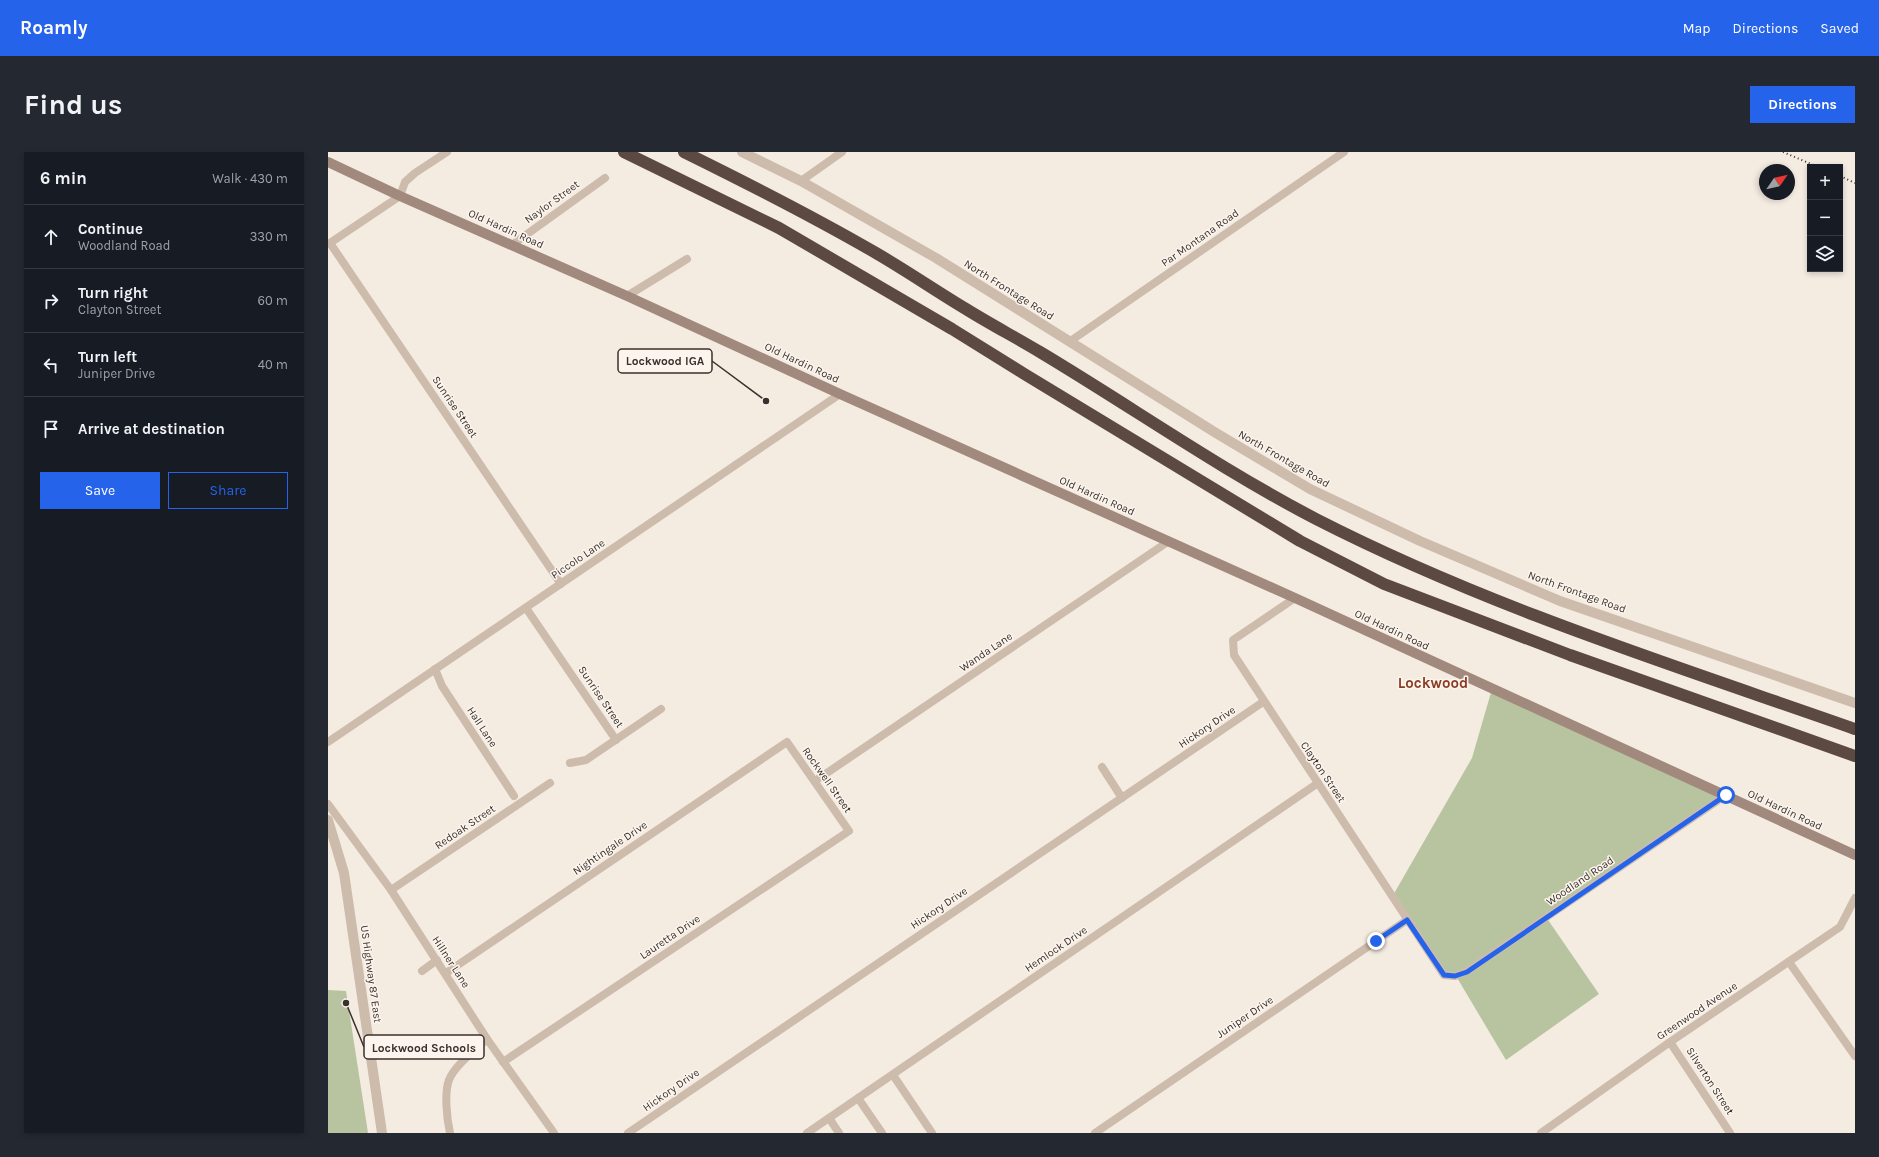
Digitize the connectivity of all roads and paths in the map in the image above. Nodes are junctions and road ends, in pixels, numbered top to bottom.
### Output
1 (447, 152) edge
2 (624, 152) edge
3 (684, 152) edge
4 (742, 152) edge
5 (842, 152) edge
6 (1344, 152) edge
7 (328, 162) edge
8 (605, 178) dead end
9 (800, 181) junction
10 (400, 196) junction
11 (512, 245) junction
12 (687, 259) dead end
13 (627, 296) junction
14 (1069, 342) junction
15 (840, 394) junction
16 (1169, 541) junction
17 (561, 584) junction
18 (1295, 598) junction
19 (526, 608) junction
20 (435, 669) junction
21 (1263, 702) junction
22 (1855, 703) edge
23 (661, 709) dead end
24 (1855, 729) edge
25 (616, 740) junction
26 (328, 742) edge
27 (787, 742) joint
28 (1855, 756) edge
29 (570, 763) dead end
30 (1102, 767) dead end
31 (815, 781) junction
32 (550, 783) dead end
33 (1318, 783) junction
34 (1726, 795) junction
35 (514, 796) dead end
36 (1122, 798) junction
37 (328, 804) edge
38 (328, 820) edge
39 (849, 831) joint
40 (1855, 855) edge
41 (391, 890) junction
42 (1855, 898) edge
43 (1407, 920) junction
44 (437, 960) junction
45 (1789, 962) junction
46 (422, 971) dead end
47 (446, 973) junction
48 (1444, 975) joint
49 (487, 1039) junction
50 (1670, 1042) junction
51 (1855, 1056) edge
52 (503, 1062) junction
53 (893, 1075) junction
54 (858, 1098) junction
55 (829, 1118) junction
56 (382, 1133) edge
57 (450, 1133) edge
58 (554, 1133) edge
59 (628, 1133) edge
60 (807, 1133) edge
61 (839, 1133) edge
62 (882, 1133) edge
63 (932, 1133) edge
64 (1095, 1133) edge
65 (1541, 1133) edge
66 (1730, 1133) edge

1 - 10 street
2 - 28 highway
3 - 24 highway
4 - 9 street, North Frontage Road
5 - 9 street
6 - 14 street, Par Montana Road
7 - 10 main road, Old Hardin Road
8 - 11 street, Naylor Street
9 - 14 street, North Frontage Road
10 - 11 main road, Old Hardin Road
10 - 17 street, Sunrise Street
11 - 13 main road, Old Hardin Road
12 - 13 street
13 - 15 main road, Old Hardin Road
14 - 22 street, North Frontage Road
15 - 16 main road, Old Hardin Road
15 - 17 street, Piccolo Lane
16 - 18 main road, Old Hardin Road
16 - 31 street, Wanda Lane
17 - 19 street, Piccolo Lane
18 - 21 street, Clayton Street
18 - 34 main road, Old Hardin Road
19 - 20 street, Piccolo Lane
19 - 25 street, Sunrise Street
20 - 26 street, Piccolo Lane
20 - 35 street, Hall Lane
21 - 33 street, Clayton Street
21 - 36 street, Hickory Drive
23 - 25 street
25 - 29 street
27 - 31 street, Rockwell Street
27 - 47 street, Nightingale Drive
30 - 36 street
31 - 39 street, Rockwell Street
32 - 41 street, Redoak Street
33 - 43 street, Clayton Street
33 - 53 street, Hemlock Drive
34 - 40 main road, Old Hardin Road
34 - 48 street, Woodland Road
36 - 59 street, Hickory Drive
37 - 41 street, Hillner Lane
38 - 56 street, US Highway 87 East
39 - 52 street, Lauretta Drive
41 - 44 street, Hillner Lane
42 - 45 street, Greenwood Avenue
43 - 48 street, Clayton Street
43 - 64 street, Juniper Drive
44 - 46 street
44 - 47 street, Hillner Lane
45 - 50 street, Greenwood Avenue
45 - 51 street
47 - 49 street, Hillner Lane
49 - 52 street, Hillner Lane
49 - 57 street
50 - 65 street, Greenwood Avenue
50 - 66 street, Silverton Street
52 - 58 street, Hillner Lane
53 - 54 street, Hemlock Drive
53 - 63 street
54 - 55 street, Hemlock Drive
54 - 62 street
55 - 60 street, Hemlock Drive
55 - 61 street

